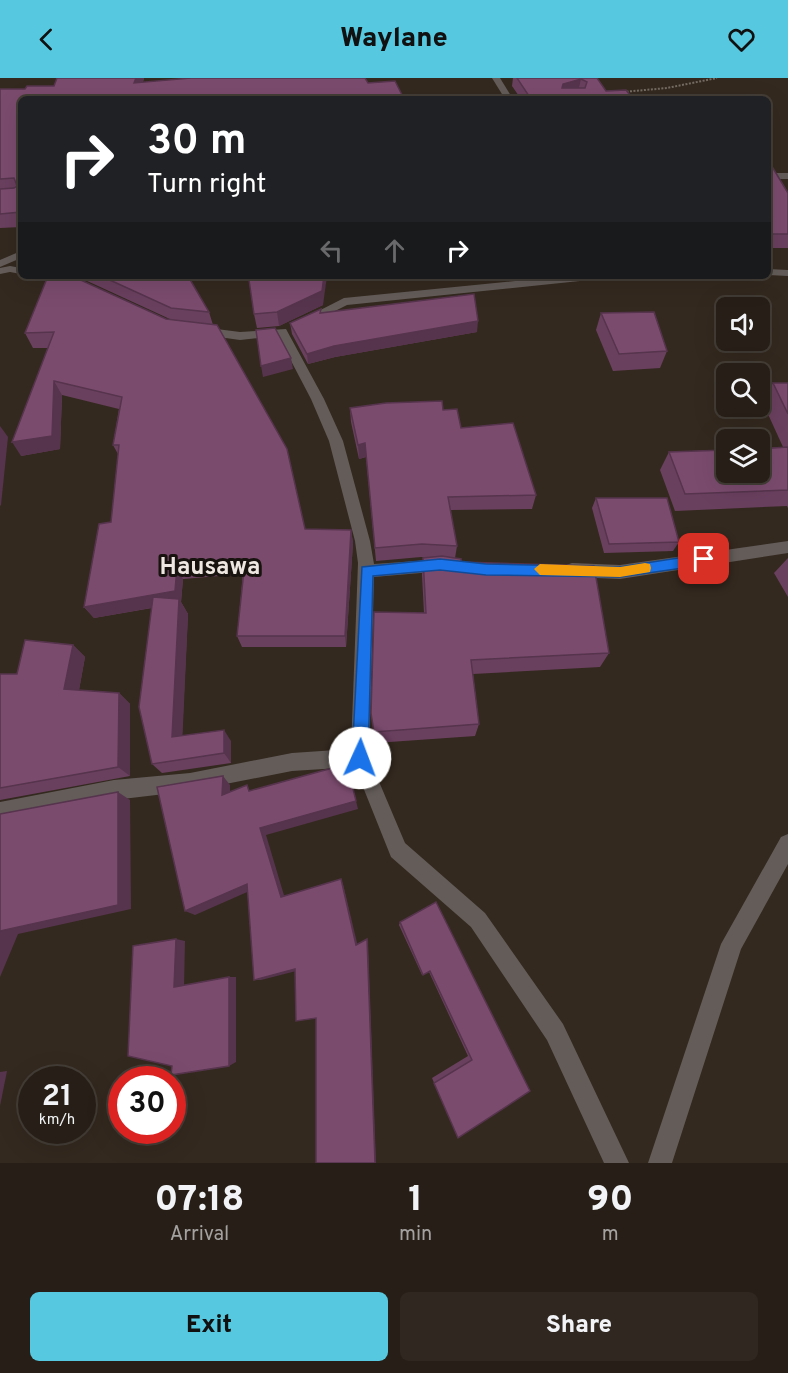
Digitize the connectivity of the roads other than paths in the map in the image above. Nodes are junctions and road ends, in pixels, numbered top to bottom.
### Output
1 (496, 78) edge
2 (507, 96) edge
3 (771, 176) edge
4 (788, 176) edge
5 (18, 255) edge
6 (0, 264) edge
7 (18, 270) edge
8 (0, 271) edge
9 (771, 272) edge
10 (788, 273) edge
11 (570, 279) edge
12 (183, 330) edge
13 (282, 332) junction
14 (788, 547) edge
15 (463, 567) edge
16 (553, 570) edge
17 (366, 571) junction
18 (360, 758) junction
19 (0, 812) edge
20 (788, 844) edge
21 (617, 1163) edge
22 (660, 1163) edge

1 - 2 street
3 - 4 street
5 - 6 street
7 - 8 street
9 - 10 street
11 - 13 street
12 - 13 street
13 - 17 street
14 - 16 street
15 - 17 street
17 - 18 street
18 - 19 street
18 - 21 street
20 - 22 street

